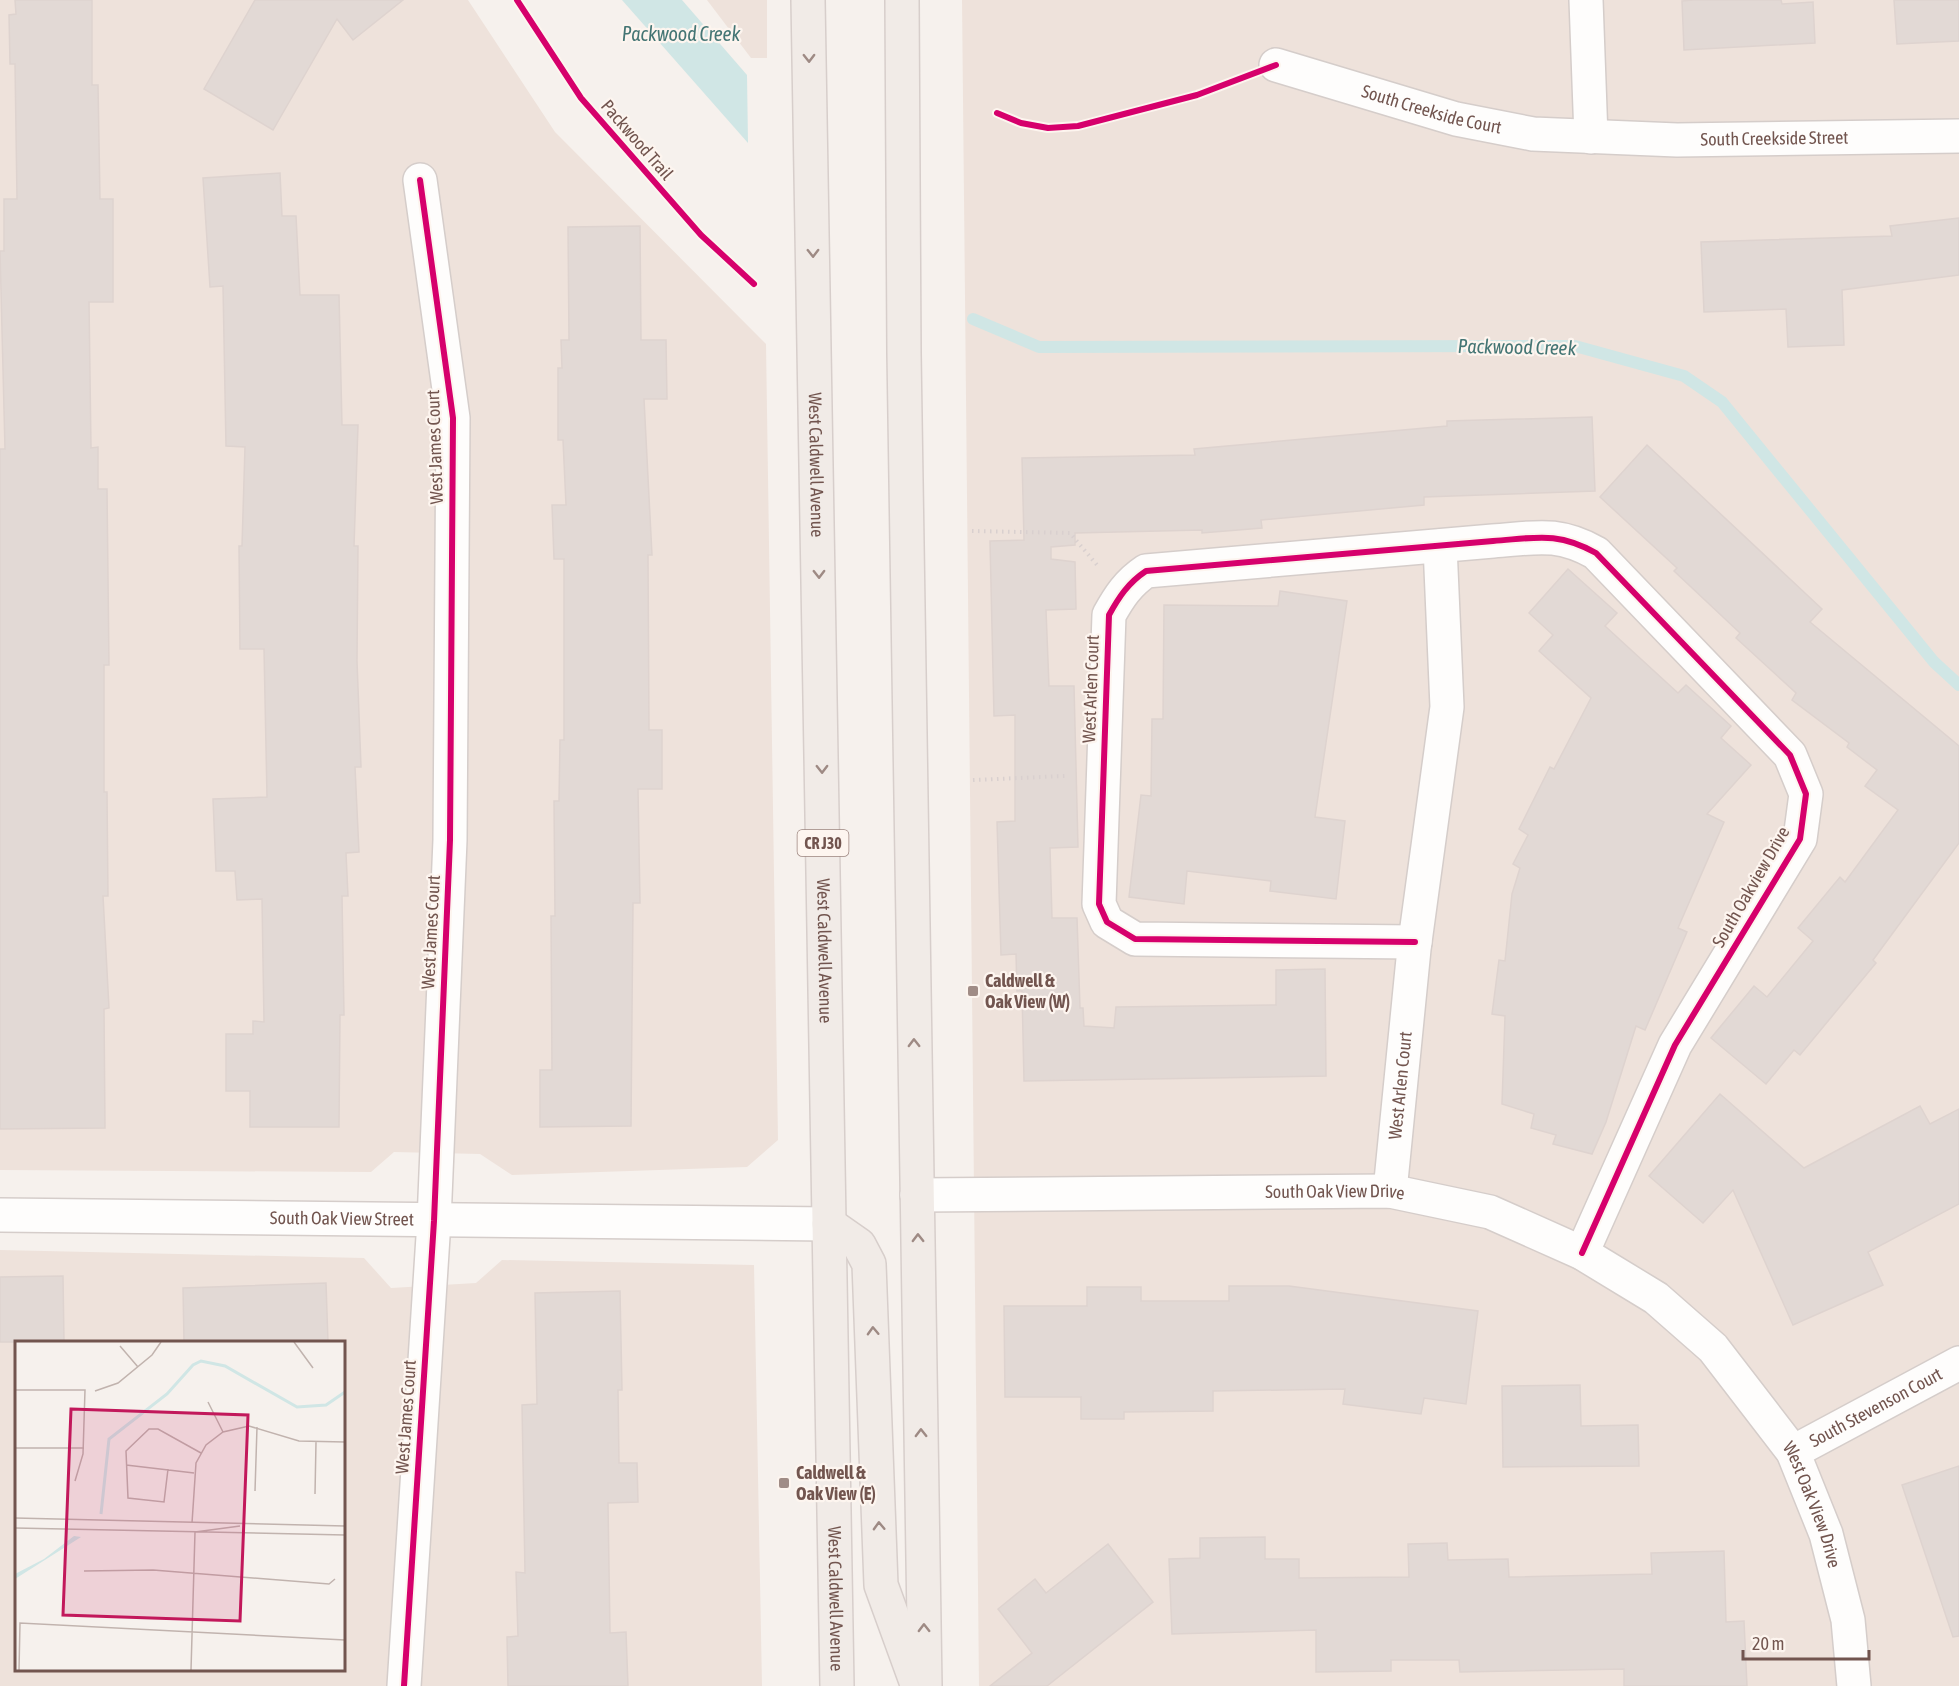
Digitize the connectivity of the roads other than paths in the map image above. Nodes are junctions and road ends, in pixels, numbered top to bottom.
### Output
1 (808, 0) edge
2 (902, 0) edge
3 (1586, 0) edge
4 (1276, 65) dead end
5 (1959, 136) edge
6 (1591, 137) junction
7 (420, 180) dead end
8 (1440, 546) junction
9 (1617, 576) joint
10 (1415, 942) junction
11 (1390, 1191) junction
12 (917, 1195) junction
13 (0, 1215) edge
14 (434, 1221) junction
15 (829, 1224) junction
16 (1582, 1253) junction
17 (1713, 1348) joint
18 (1959, 1363) edge
19 (1793, 1452) junction
20 (404, 1686) edge
21 (837, 1686) edge
22 (918, 1686) edge
23 (925, 1686) edge
24 (1854, 1686) edge

1 -> 15 main road, West Caldwell Avenue / CR J30
12 -> 2 main road
3 - 6 street
4 - 6 street, South Creekside Court
5 - 6 street, South Creekside Street
7 - 14 street, West James Court
8 - 9 street, West Arlen Court
8 - 10 street, West Arlen Court
8 - 10 street, West Arlen Court
9 - 16 street, South Oakview Drive
10 - 11 street, West Arlen Court
11 - 12 street, South Oak View Drive
11 - 16 street, South Oak View Drive
23 -> 12 main road
13 - 14 street, South Oak View Street
14 - 15 street, South Oak View Street
14 - 20 street, West James Court
15 - 21 main road, West Caldwell Avenue / CR J30
22 -> 15 main road
16 - 17 street, South Oak View Drive
17 - 19 street, West Oak View Drive
18 - 19 street, South Stevenson Court
19 - 24 street, West Oak View Drive

